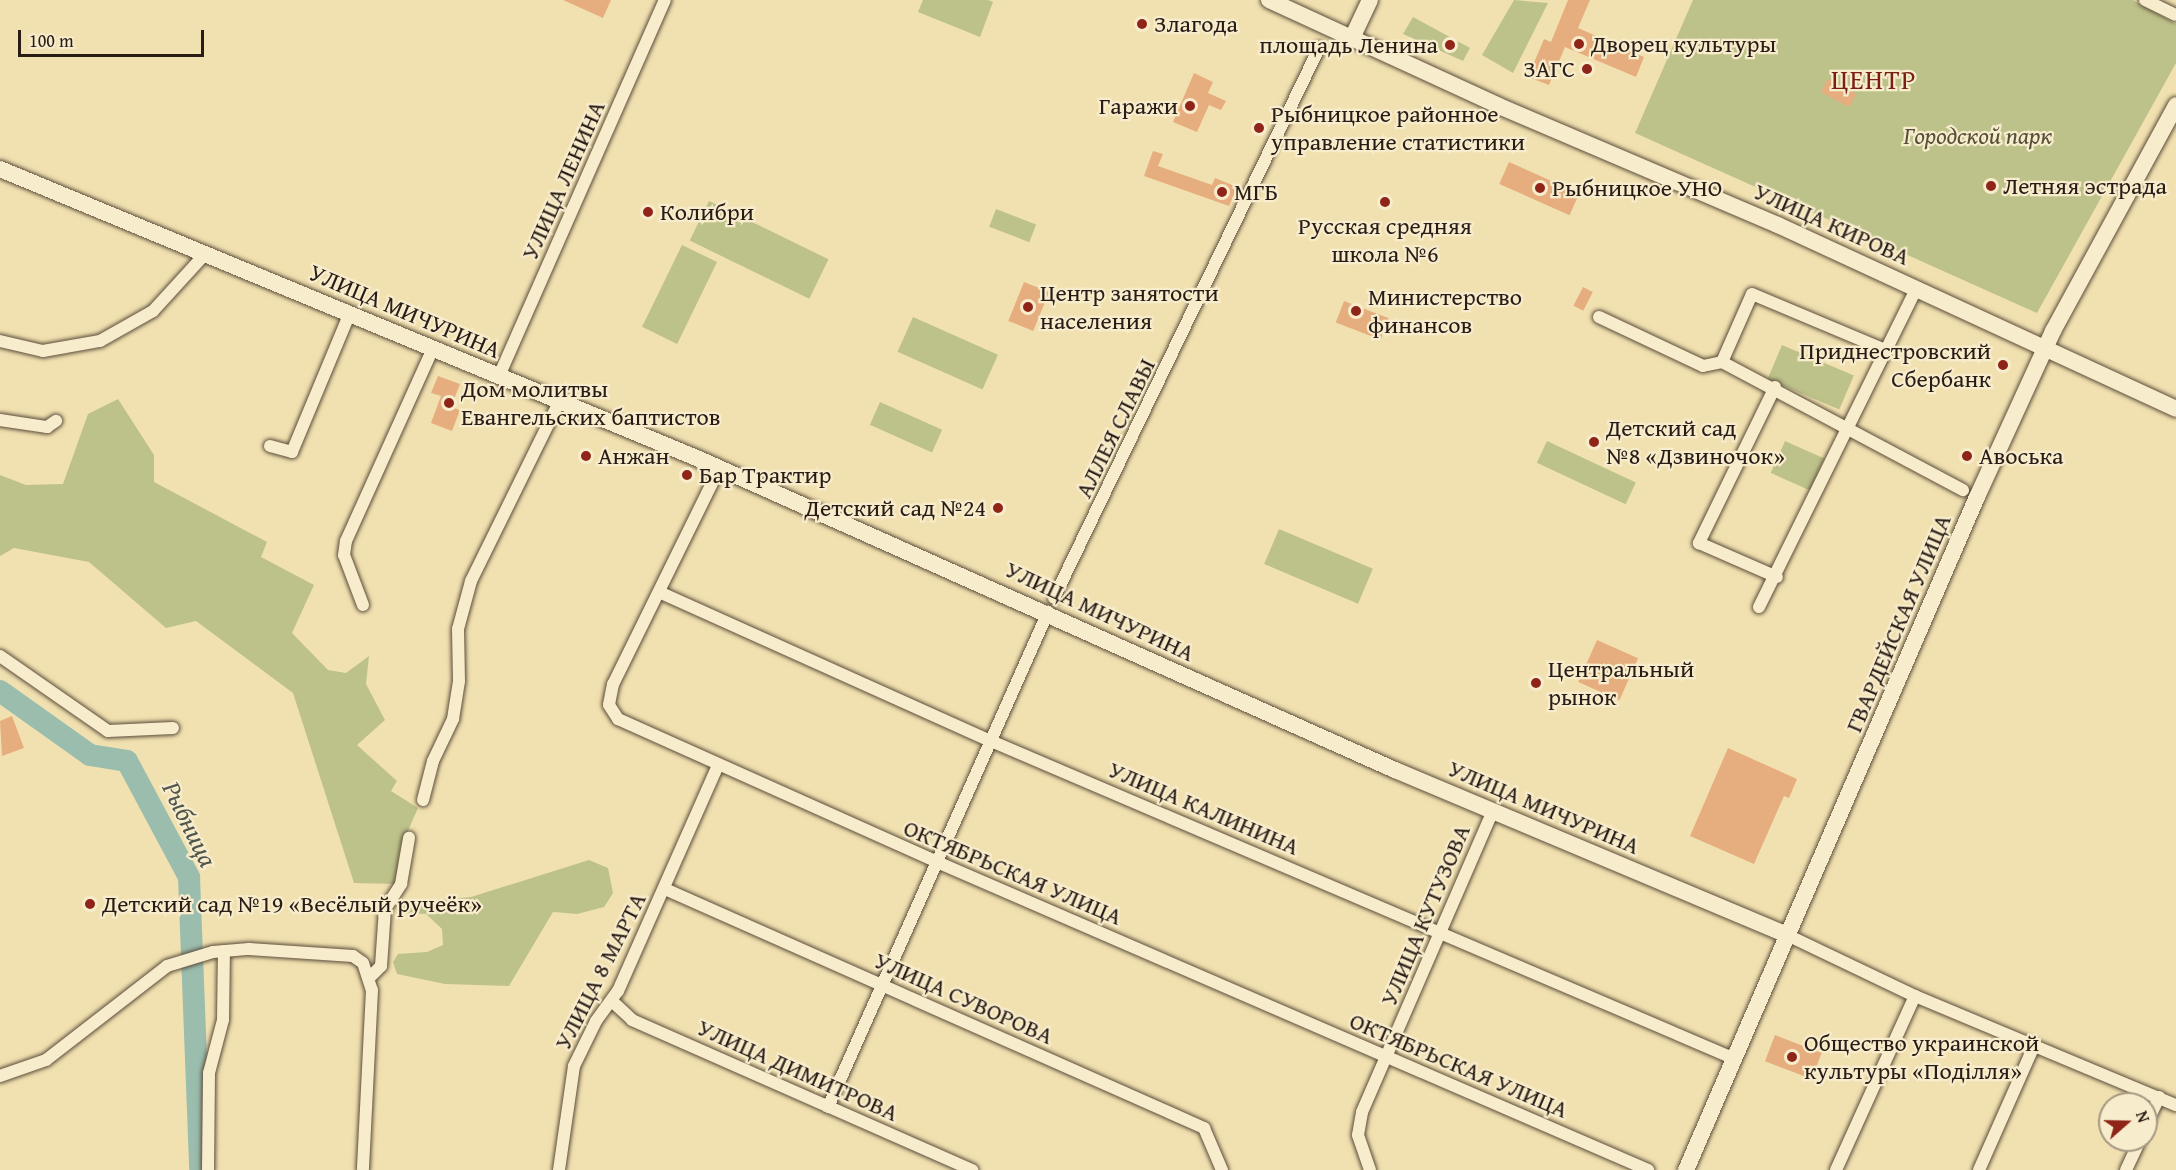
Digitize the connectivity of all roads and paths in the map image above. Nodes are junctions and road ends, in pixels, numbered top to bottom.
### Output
1 (665, 0) edge
2 (1269, 0) edge
3 (1370, 0) edge
4 (2145, 0) edge
5 (2176, 15) edge
6 (1352, 38) junction
7 (1319, 48) dead end
8 (2176, 105) edge
9 (0, 169) edge
10 (205, 254) junction
11 (1916, 289) junction
12 (350, 313) junction
13 (1599, 316) dead end
14 (0, 340) edge
15 (2047, 347) junction
16 (433, 348) junction
17 (1882, 349) junction
18 (1722, 362) junction
19 (499, 376) junction
20 (1775, 387) junction
21 (560, 402) junction
22 (2176, 409) edge
23 (0, 420) edge
24 (56, 421) dead end
25 (1850, 428) junction
26 (270, 446) dead end
27 (719, 470) junction
28 (1963, 490) dead end
29 (1776, 578) junction
30 (659, 592) junction
31 (363, 605) dead end
32 (1051, 605) junction
33 (1759, 606) dead end
34 (0, 656) edge
35 (173, 728) dead end
36 (991, 741) junction
37 (718, 765) junction
38 (423, 800) dead end
39 (1492, 811) junction
40 (409, 838) dead end
41 (937, 862) junction
42 (665, 889) junction
43 (1441, 934) junction
44 (1787, 935) junction
45 (218, 951) junction
46 (370, 984) junction
47 (884, 985) junction
48 (1916, 996) junction
49 (612, 1002) junction
50 (2034, 1046) junction
51 (1386, 1056) junction
52 (1735, 1059) junction
53 (0, 1076) edge
54 (2146, 1092) edge
55 (2158, 1097) edge
56 (2176, 1105) edge
57 (828, 1107) junction
58 (2134, 1152) edge
59 (208, 1170) edge
60 (363, 1170) edge
61 (560, 1170) edge
62 (972, 1170) edge
63 (1222, 1170) edge
64 (1370, 1170) edge
65 (1648, 1170) edge
66 (1686, 1170) edge
67 (1836, 1170) edge
68 (1979, 1170) edge
69 (2126, 1170) edge

1 - 19 street, УЛИЦА ЛЕНИНА
2 - 6 street, УЛИЦА КИРОВА
3 - 6 street
4 - 5 street
6 - 11 street, УЛИЦА КИРОВА
7 - 32 street, АЛЛЕЯ СЛАВЫ
8 - 15 street, ГВАРДЕЙСКАЯ УЛИЦА
9 - 10 street, УЛИЦА МИЧУРИНА
10 - 12 street, УЛИЦА МИЧУРИНА
10 - 14 street
11 - 15 street, УЛИЦА КИРОВА
11 - 17 street
12 - 16 street, УЛИЦА МИЧУРИНА
12 - 26 street
13 - 18 street
15 - 22 street, УЛИЦА КИРОВА
15 - 44 street, ГВАРДЕЙСКАЯ УЛИЦА
16 - 19 street, УЛИЦА МИЧУРИНА
16 - 31 street
17 - 18 street
17 - 25 street
18 - 20 street
19 - 21 street, УЛИЦА МИЧУРИНА
20 - 25 street
20 - 29 street
21 - 27 street, УЛИЦА МИЧУРИНА
21 - 38 street
23 - 24 street
25 - 28 street
25 - 29 street
27 - 30 street, ОКТЯБРЬСКАЯ УЛИЦА
27 - 32 street, УЛИЦА МИЧУРИНА
29 - 33 street
30 - 36 street, УЛИЦА КАЛИНИНА
30 - 37 street, ОКТЯБРЬСКАЯ УЛИЦА
32 - 36 street, АЛЛЕЯ СЛАВЫ
32 - 39 street, УЛИЦА МИЧУРИНА
34 - 35 street
36 - 41 street, АЛЛЕЯ СЛАВЫ
36 - 43 street, УЛИЦА КАЛИНИНА
37 - 41 street, ОКТЯБРЬСКАЯ УЛИЦА
37 - 42 street, УЛИЦА 8 МАРТА
39 - 43 street, УЛИЦА КУТУЗОВА
39 - 44 street, УЛИЦА МИЧУРИНА
40 - 46 street
41 - 47 street, АЛЛЕЯ СЛАВЫ
41 - 51 street, ОКТЯБРЬСКАЯ УЛИЦА
42 - 47 street, УЛИЦА СУВОРОВА
42 - 49 street, УЛИЦА 8 МАРТА
43 - 51 street, УЛИЦА КУТУЗОВА
43 - 52 street, УЛИЦА КАЛИНИНА
44 - 48 street, УЛИЦА МИЧУРИНА
44 - 52 street, ГВАРДЕЙСКАЯ УЛИЦА
45 - 46 street
45 - 53 street
45 - 59 street
46 - 60 street
47 - 57 street, АЛЛЕЯ СЛАВЫ
47 - 63 street, УЛИЦА СУВОРОВА
48 - 50 street, УЛИЦА МИЧУРИНА
48 - 67 street
49 - 57 street, УЛИЦА ДИМИТРОВА
49 - 61 street, УЛИЦА 8 МАРТА
50 - 54 street, УЛИЦА МИЧУРИНА
50 - 68 street
51 - 64 street, УЛИЦА КУТУЗОВА
51 - 65 street, ОКТЯБРЬСКАЯ УЛИЦА
52 - 66 street, ГВАРДЕЙСКАЯ УЛИЦА
55 - 56 street, УЛИЦА МИЧУРИНА
57 - 62 street, УЛИЦА ДИМИТРОВА
58 - 69 street

